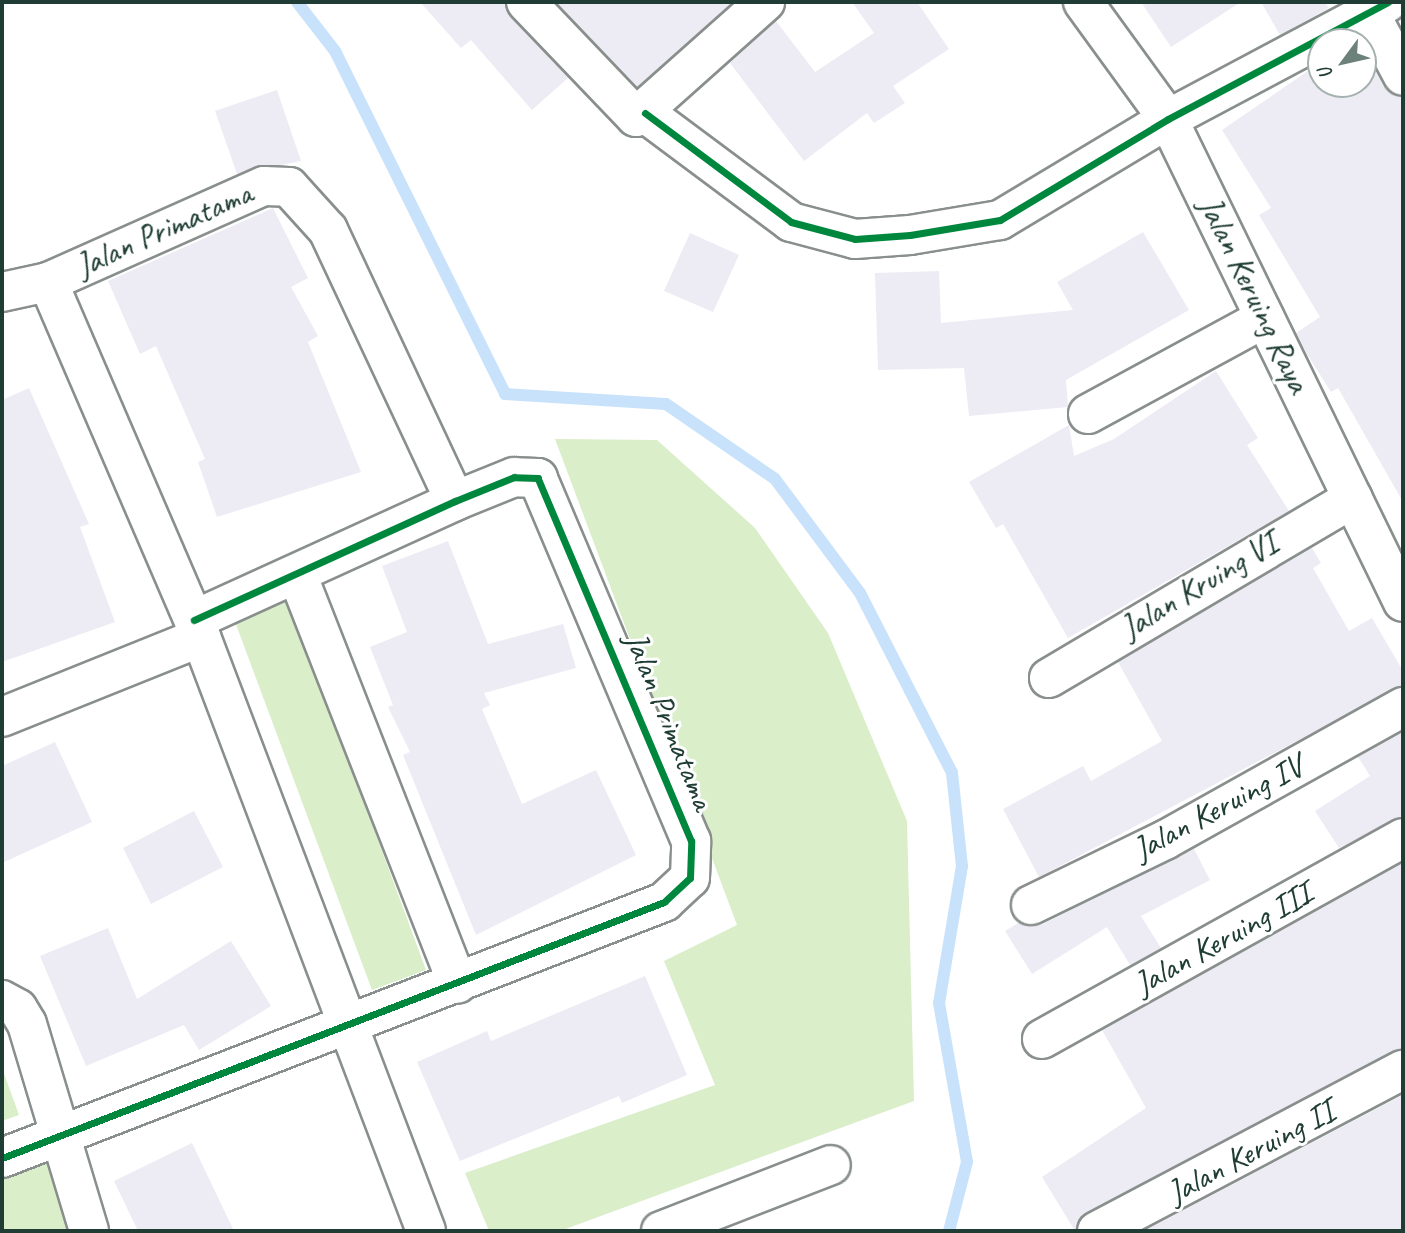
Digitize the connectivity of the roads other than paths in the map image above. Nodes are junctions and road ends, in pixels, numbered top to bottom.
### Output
1 (526, 2) edge
2 (765, 2) edge
3 (1083, 2) edge
4 (1371, 7) edge
5 (1403, 76) edge
6 (645, 113) junction
7 (1168, 119) junction
8 (48, 282) junction
9 (2, 292) edge
10 (1265, 318) junction
11 (1088, 414) dead end
12 (1353, 498) junction
13 (455, 501) junction
14 (297, 574) junction
15 (1403, 602) edge
16 (198, 628) junction
17 (1049, 678) dead end
18 (1403, 707) edge
19 (2, 717) edge
20 (1403, 838) edge
21 (1031, 905) dead end
22 (458, 985) junction
23 (2, 1000) edge
24 (351, 1027) junction
25 (1042, 1039) dead end
26 (1403, 1070) edge
27 (60, 1138) junction
28 (2, 1158) edge
29 (831, 1165) dead end
30 (89, 1231) edge
31 (426, 1231) edge
32 (662, 1231) edge
33 (1097, 1231) edge

1 - 6 street
2 - 6 street
3 - 7 street, Jalan Keruing Raya
4 - 5 street
4 - 7 street
6 - 7 street
7 - 10 street, Jalan Keruing Raya
8 - 9 street
8 - 13 street, Jalan Primatama
8 - 16 street, Jalan Primatama
10 - 11 street
10 - 12 street, Jalan Keruing Raya
12 - 15 street, Jalan Keruing Raya
12 - 17 street, Jalan Kruing VI
13 - 14 street, Jalan Primatama
13 - 22 street, Jalan Primatama
14 - 16 street, Jalan Primatama
14 - 22 street
16 - 19 street, Jalan Primatama
16 - 24 street, Jalan Primatama
18 - 21 street, Jalan Keruing IV
20 - 25 street, Jalan Keruing III
22 - 24 street, Jalan Primatama
23 - 27 street
24 - 27 street, Jalan Primatama
24 - 31 street, Jalan Primatama
26 - 33 street, Jalan Keruing II
27 - 28 street, Jalan Primatama
27 - 30 street
29 - 32 street

